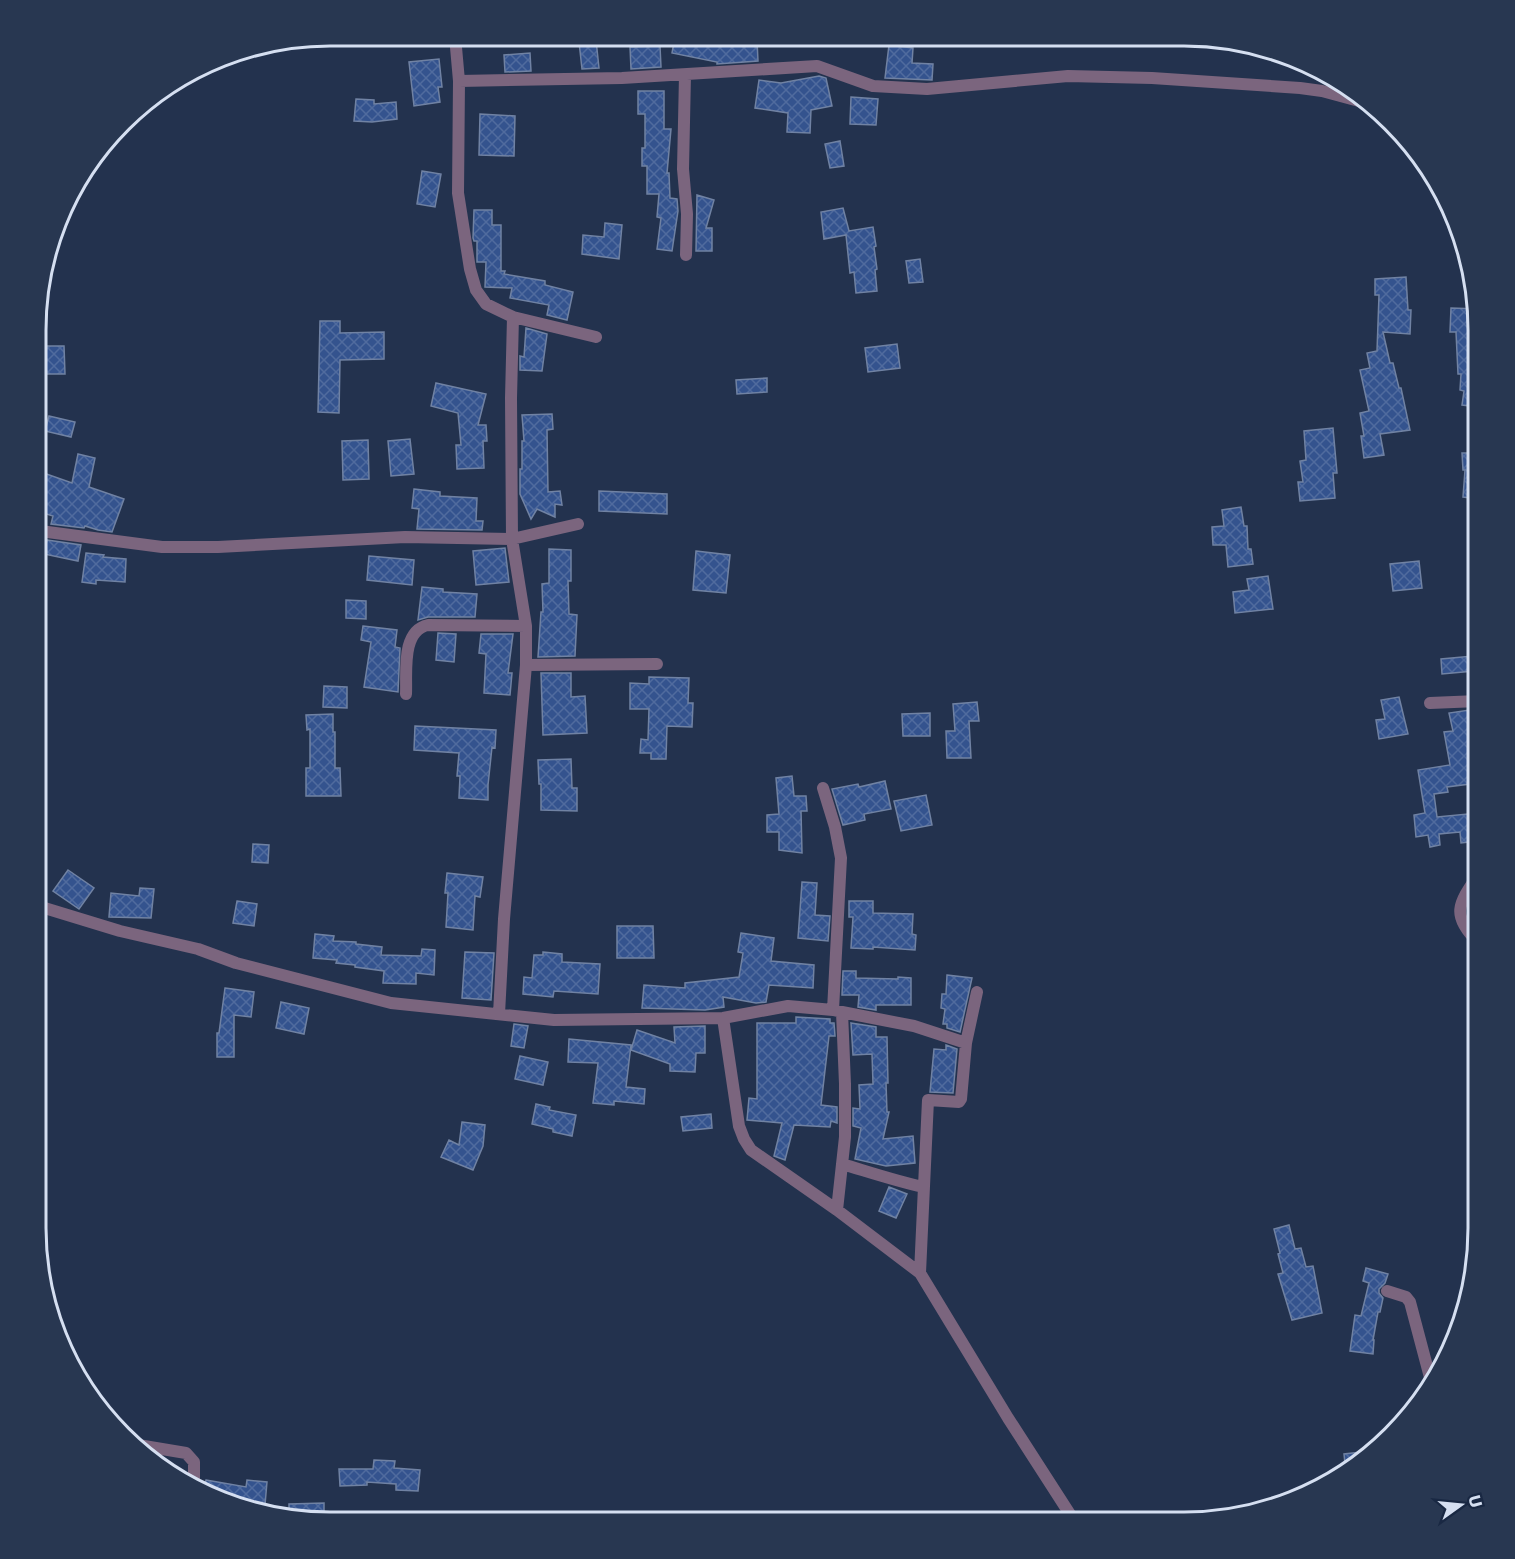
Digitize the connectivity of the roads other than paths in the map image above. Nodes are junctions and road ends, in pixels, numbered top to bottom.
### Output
1 (457, 46) edge
2 (685, 75) junction
3 (459, 81) junction
4 (1347, 98) edge
5 (686, 255) dead end
6 (513, 317) junction
7 (596, 337) dead end
8 (578, 524) dead end
9 (46, 532) edge
10 (512, 539) junction
11 (526, 626) junction
12 (657, 664) dead end
13 (526, 665) junction
14 (406, 694) dead end
15 (1468, 701) edge
16 (1430, 703) dead end
17 (823, 788) dead end
18 (1468, 890) edge
19 (46, 908) edge
20 (1468, 932) edge
21 (977, 992) dead end
22 (837, 1011) junction
23 (499, 1014) junction
24 (723, 1018) junction
25 (966, 1043) junction
26 (842, 1164) junction
27 (923, 1187) junction
28 (837, 1210) junction
29 (920, 1273) junction
30 (1387, 1291) dead end
31 (1429, 1372) edge
32 (149, 1447) edge
33 (194, 1477) edge
34 (1069, 1512) edge

1 - 3 street
2 - 3 street
2 - 4 street
2 - 5 street
3 - 6 street
6 - 7 street
6 - 10 street
8 - 10 street
9 - 10 street
10 - 11 street
11 - 13 street
11 - 14 street
12 - 13 street
13 - 23 street
15 - 16 street
17 - 22 street
18 - 20 street
19 - 23 street
21 - 25 street
22 - 24 street
22 - 25 street
22 - 26 street
23 - 24 street
24 - 28 street
25 - 27 street
26 - 27 street
26 - 28 street
27 - 29 street
28 - 29 street
29 - 34 street
30 - 31 street
32 - 33 street

